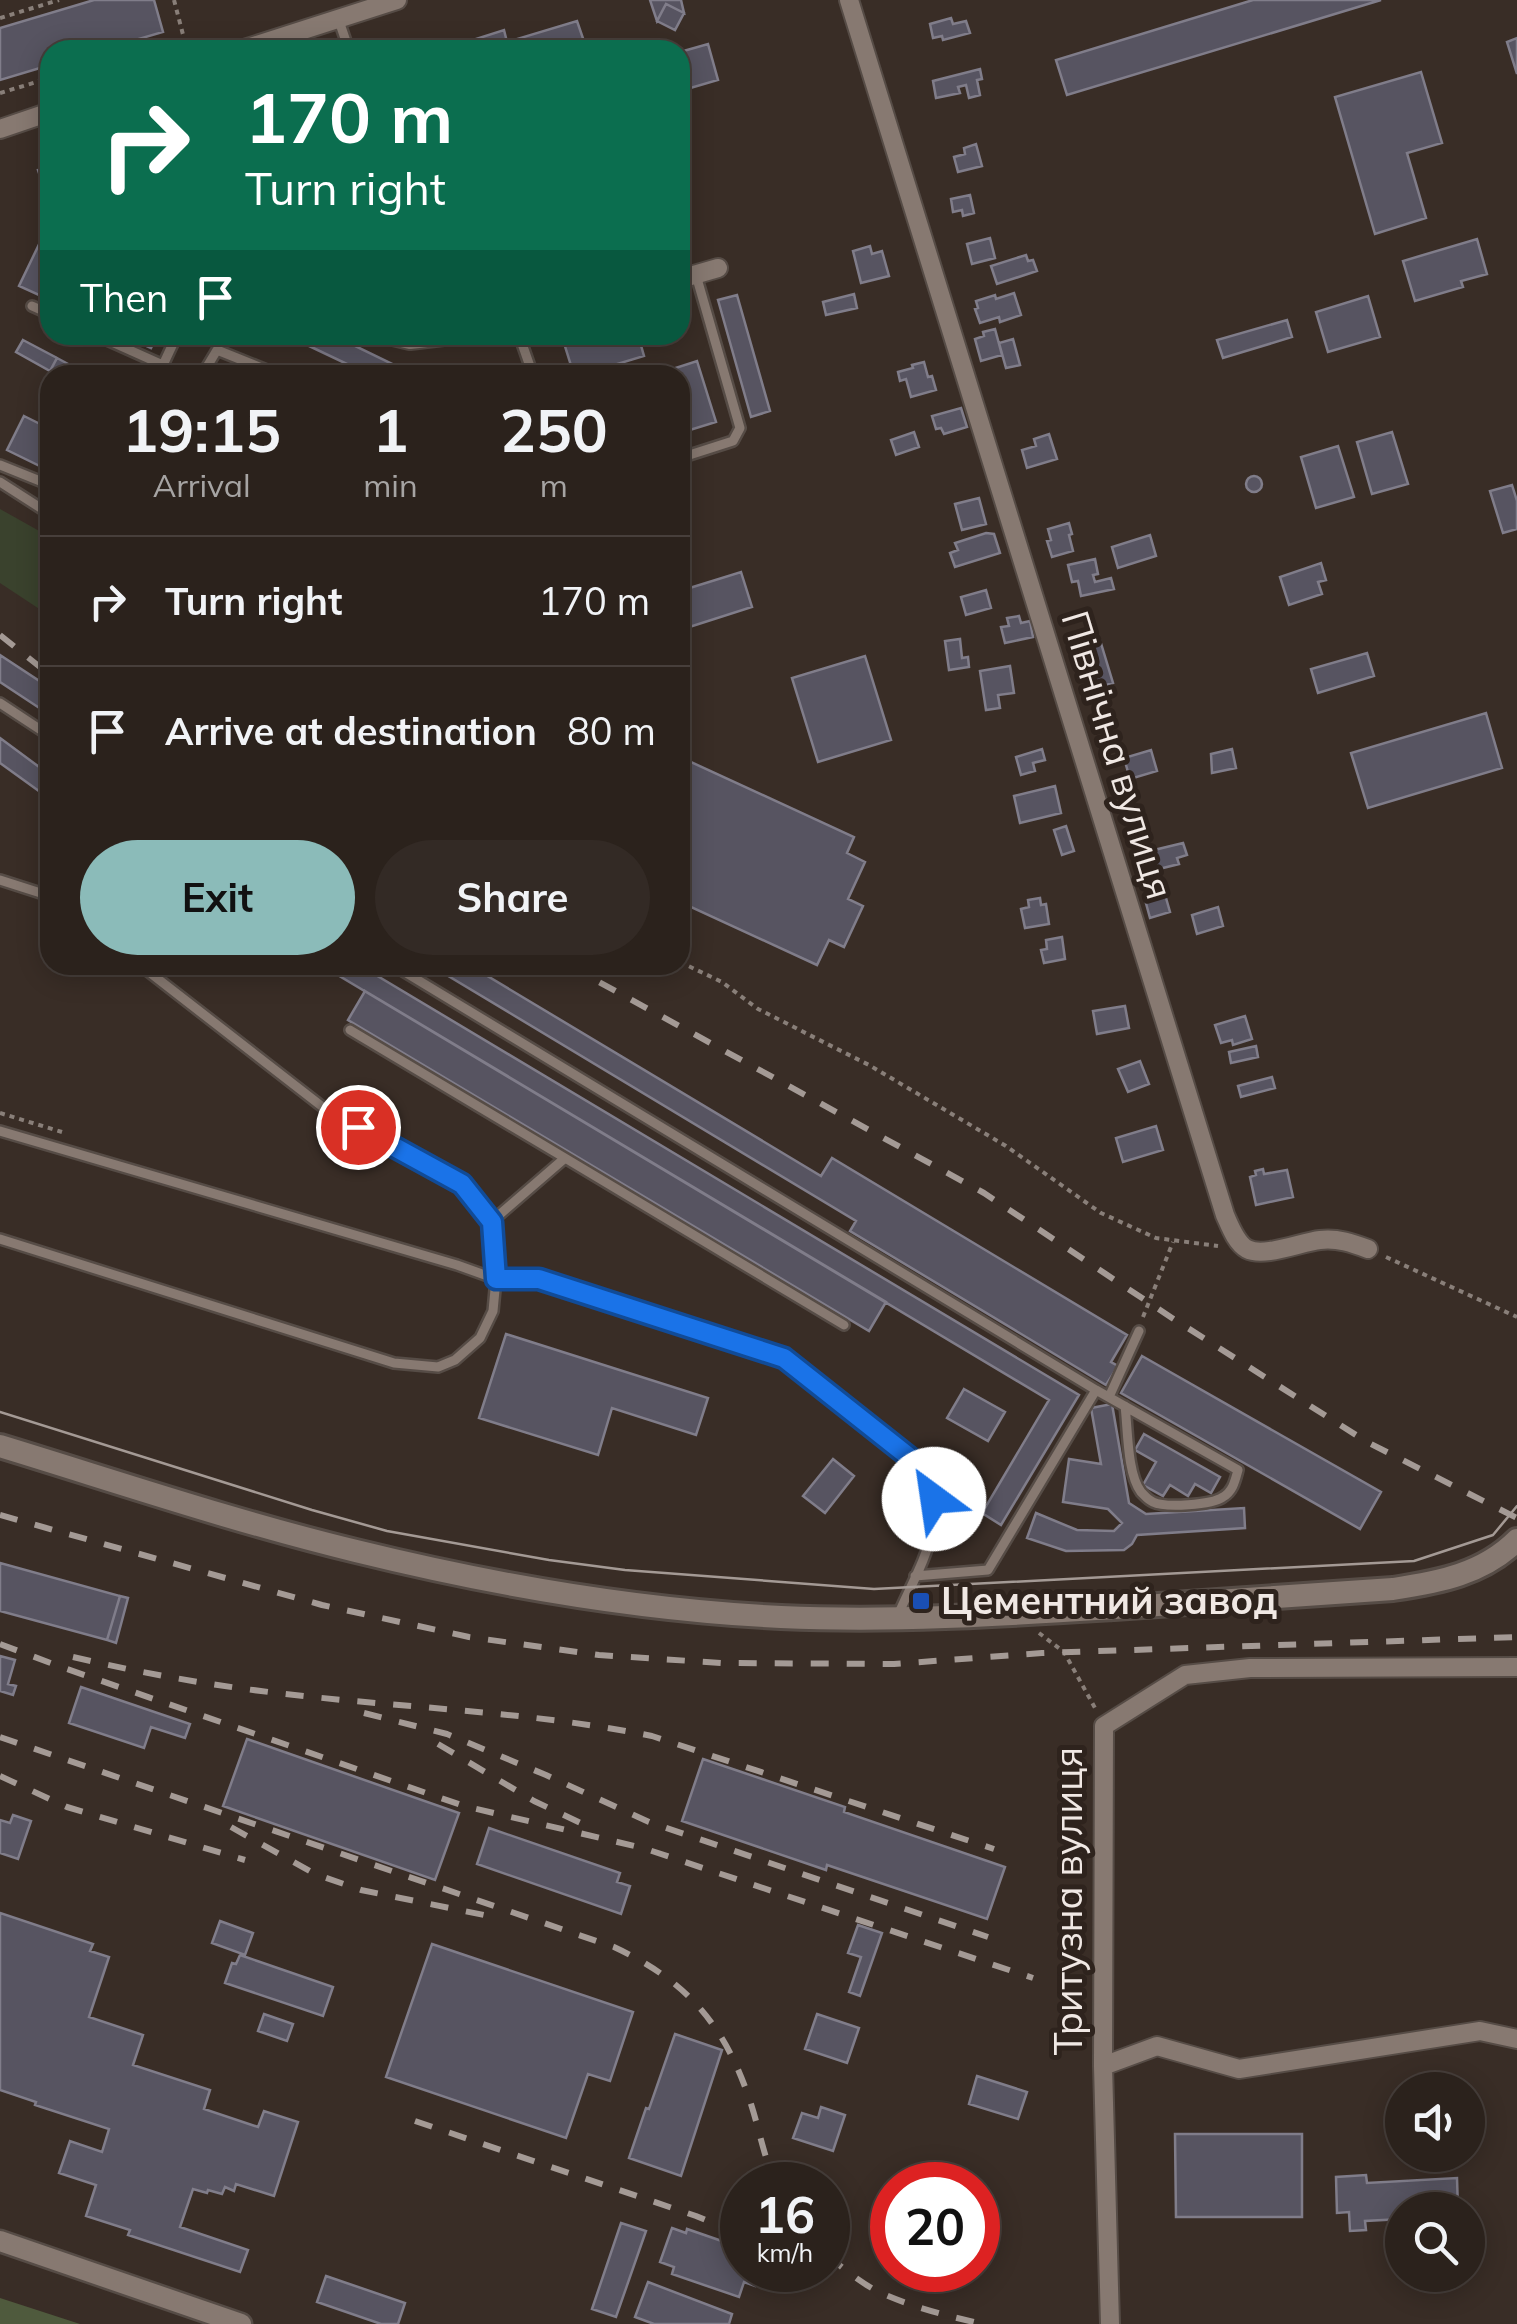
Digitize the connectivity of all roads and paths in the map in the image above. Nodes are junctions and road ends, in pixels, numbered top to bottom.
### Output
1 (59, 0) edge
2 (174, 0) edge
3 (397, 0) edge
4 (849, 0) edge
5 (0, 18) edge
6 (338, 18) junction
7 (184, 40) edge
8 (299, 40) edge
9 (346, 40) edge
10 (40, 81) edge
11 (0, 93) edge
12 (40, 115) edge
13 (0, 128) edge
14 (718, 268) dead end
15 (690, 276) edge
16 (690, 283) edge
17 (32, 306) dead end
18 (40, 310) edge
19 (118, 345) edge
20 (161, 365) edge
21 (208, 365) edge
22 (255, 365) edge
23 (690, 455) edge
24 (0, 465) edge
25 (40, 481) edge
26 (0, 482) edge
27 (40, 508) edge
28 (0, 703) edge
29 (40, 729) edge
30 (0, 880) edge
31 (40, 893) edge
32 (690, 967) edge
33 (153, 975) edge
34 (409, 975) edge
35 (350, 1030) dead end
36 (0, 1131) edge
37 (564, 1158) junction
38 (492, 1222) junction
39 (0, 1239) edge
40 (1173, 1240) junction
41 (1248, 1249) junction
42 (1368, 1249) joint
43 (496, 1279) junction
44 (1517, 1318) edge
45 (844, 1325) dead end
46 (1139, 1330) joint
47 (1096, 1390) junction
48 (1109, 1398) junction
49 (1125, 1406) junction
50 (0, 1446) edge
51 (1517, 1540) edge
52 (915, 1576) junction
53 (1014, 1614) junction
54 (896, 1620) junction
55 (1517, 1667) edge
56 (1104, 1726) junction
57 (1517, 2039) edge
58 (1104, 2066) junction
59 (0, 2241) edge
60 (241, 2324) edge
61 (1110, 2324) edge

1 - 5 path
2 - 7 path
3 - 6 street
4 - 41 street, Північна вулиця
6 - 8 street
6 - 9 lane
10 - 11 path
12 - 13 street
14 - 15 street
16 - 23 lane
17 - 18 lane
19 - 20 lane
21 - 22 lane
24 - 25 lane
26 - 27 lane
28 - 29 lane
30 - 31 lane
32 - 40 path
33 - 38 lane
34 - 47 lane
35 - 37 lane
36 - 43 lane
37 - 38 lane
37 - 45 lane
38 - 43 lane
39 - 43 lane
40 - 41 path
40 - 46 path
41 - 42 street
42 - 44 path
43 - 52 lane
46 - 48 lane
47 - 48 lane
47 - 52 lane
48 - 49 lane
49 - 49 lane
50 - 54 main road
51 - 53 main road
52 - 54 lane
53 - 54 main road
53 - 56 path
55 - 56 street, Тритузна вулиця
56 - 58 street, Тритузна вулиця
57 - 58 street
58 - 61 street, Тритузна вулиця
59 - 60 street

